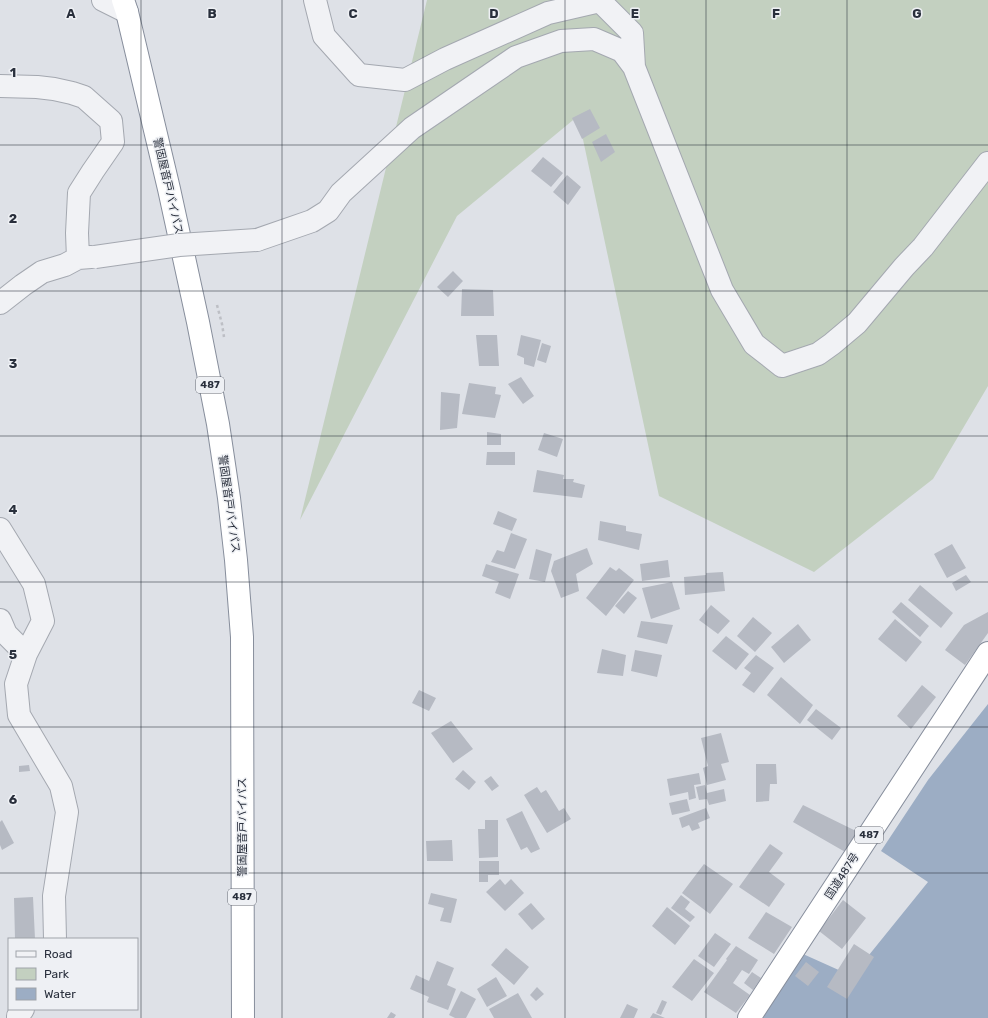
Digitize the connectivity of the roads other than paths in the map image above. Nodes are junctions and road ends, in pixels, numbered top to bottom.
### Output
1 (103, 0) edge
2 (314, 0) edge
3 (125, 6) edge
4 (634, 67) junction
5 (0, 86) edge
6 (988, 163) edge
7 (86, 257) junction
8 (0, 303) edge
9 (0, 529) edge
10 (0, 620) edge
11 (988, 653) edge
12 (26, 654) junction
13 (55, 938) edge
14 (242, 1018) edge
15 (750, 1018) edge

1 - 3 street
2 - 4 street
3 - 14 highway, 警固屋音戸バイパス / 487
4 - 6 street
4 - 7 street, bridge
5 - 7 street
7 - 8 street
9 - 12 street
10 - 12 street
11 - 15 highway, 国道487号 / 487
12 - 13 street

